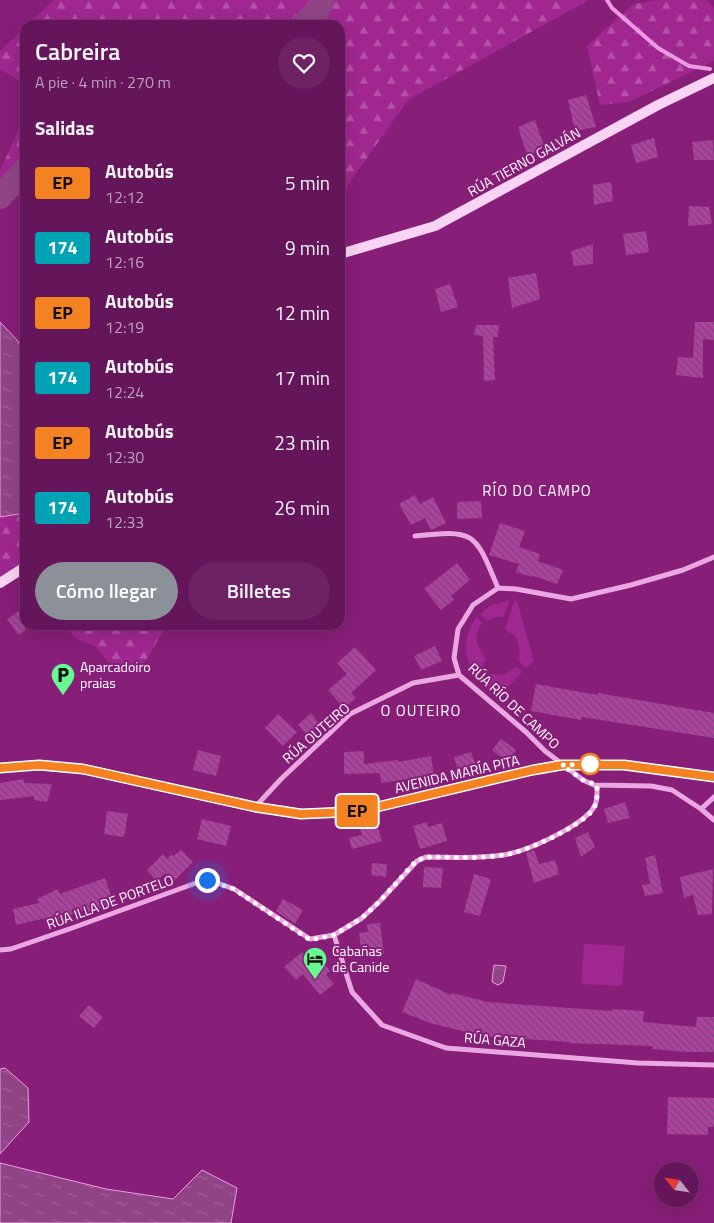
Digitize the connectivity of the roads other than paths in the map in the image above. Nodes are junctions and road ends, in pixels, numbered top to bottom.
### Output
1 (714, 78) edge
2 (345, 253) edge
3 (415, 536) dead end
4 (714, 557) edge
5 (20, 570) edge
6 (0, 583) edge
7 (498, 588) junction
8 (459, 675) junction
9 (562, 765) junction
10 (0, 768) edge
11 (714, 777) edge
12 (597, 785) junction
13 (714, 797) edge
14 (255, 807) junction
15 (701, 809) junction
16 (714, 820) edge
17 (334, 935) junction
18 (0, 950) edge
19 (714, 1065) edge

1 - 2 main road, RÚA TIERNO GALVÁN
3 - 7 street
4 - 7 street
5 - 6 main road
7 - 8 street, RÚA RÍO DE CAMPO
8 - 9 street, RÚA RÍO DE CAMPO
8 - 14 street, RÚA OUTEIRO
9 - 11 main road, AVENIDA MARÍA PITA
9 - 12 street, RÚA RÍO DE CAMPO
9 - 14 main road, AVENIDA MARÍA PITA
10 - 14 main road, AVENIDA MARÍA PITA
12 - 15 street
12 - 17 street, RÚA ILLA DE PORTELO
13 - 15 street
15 - 16 street
17 - 18 street, RÚA ILLA DE PORTELO
17 - 19 street, RÚA GAZA

